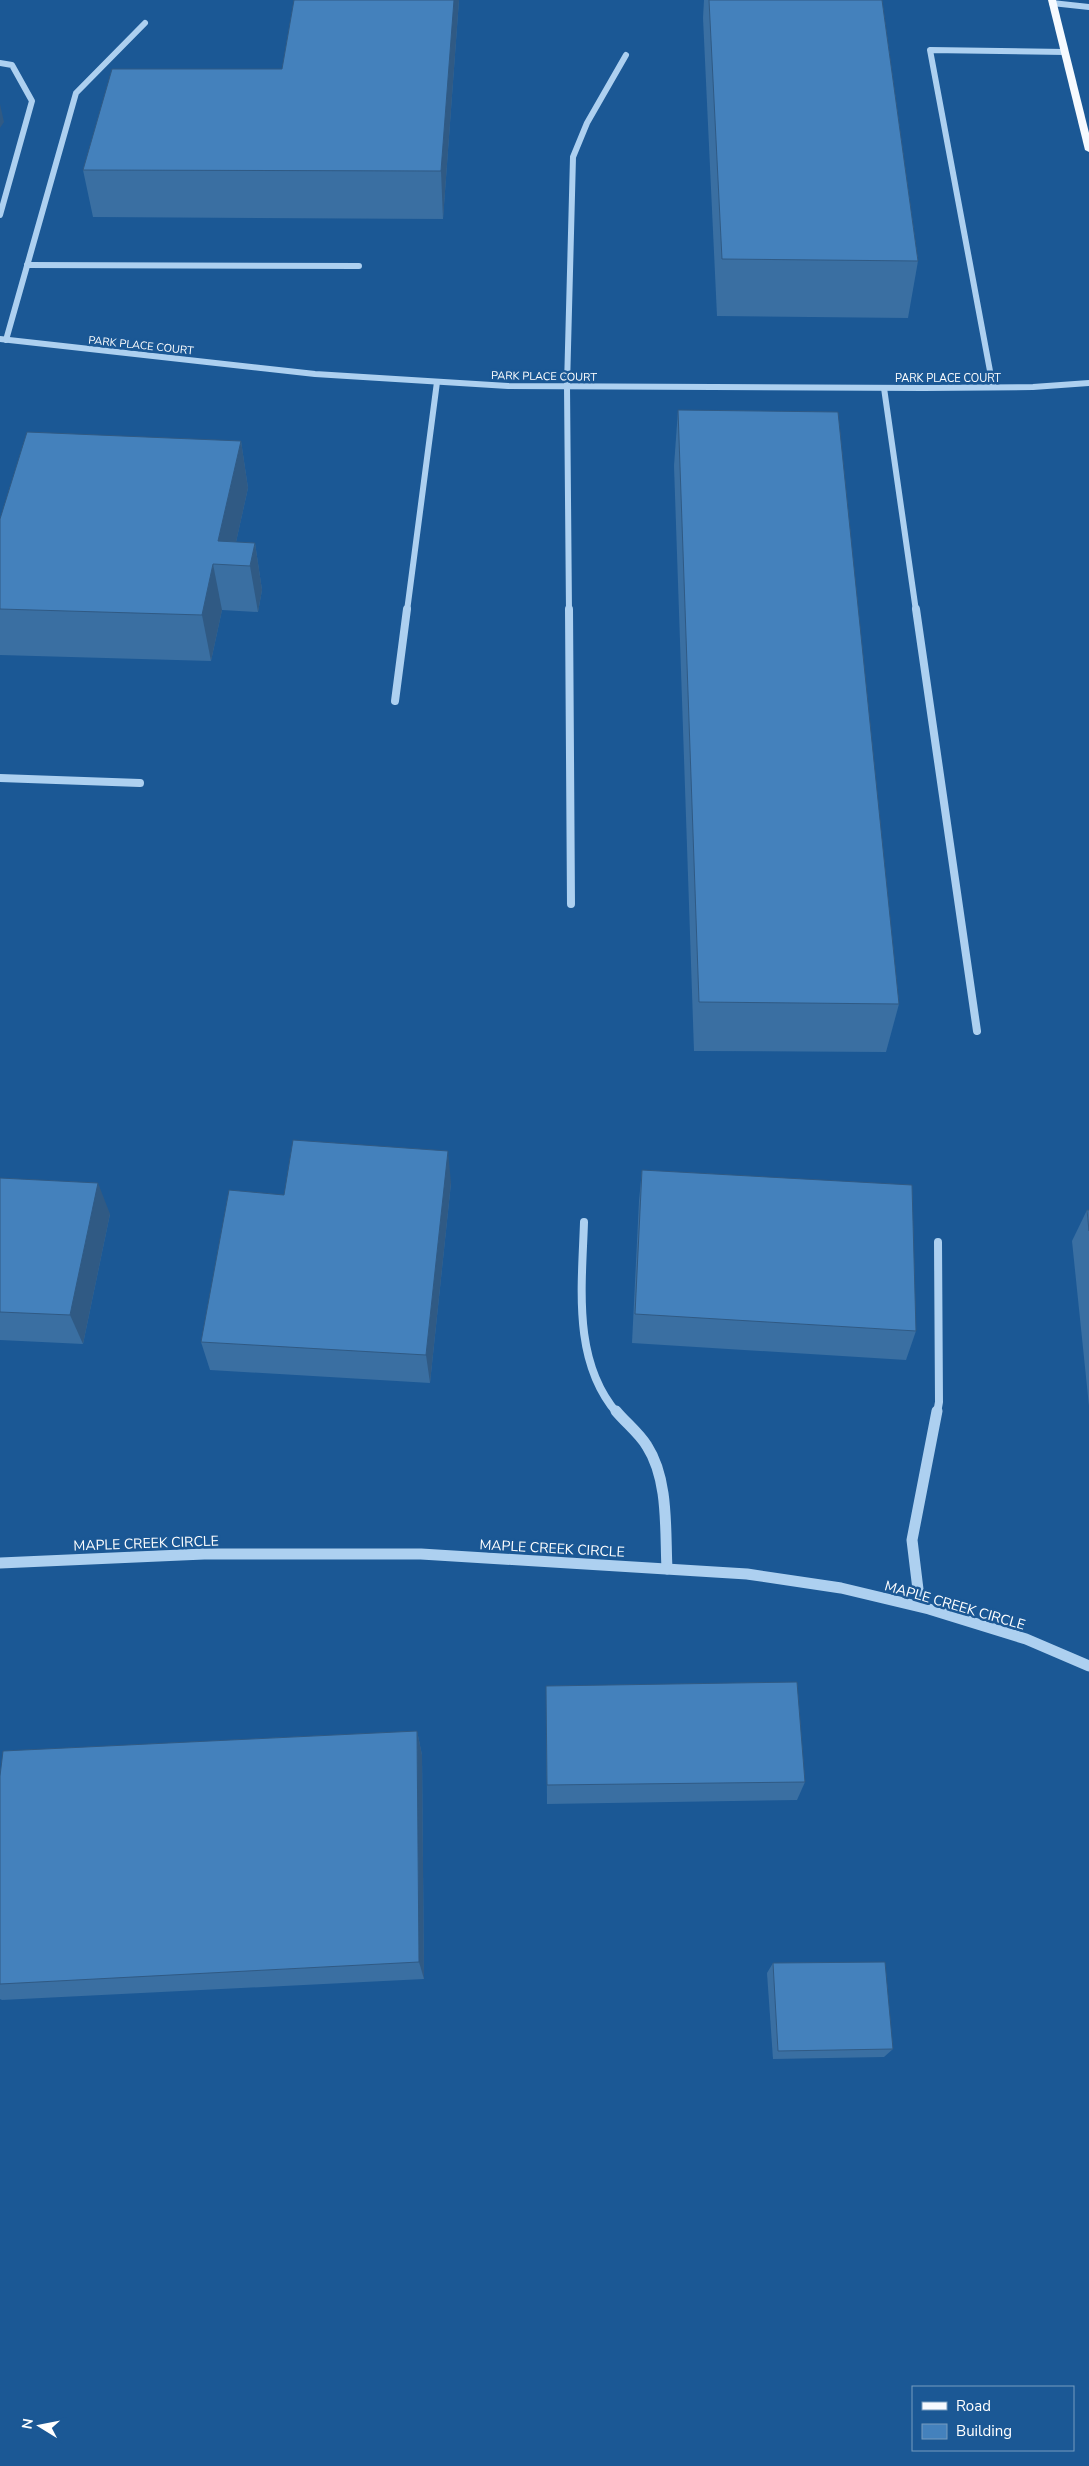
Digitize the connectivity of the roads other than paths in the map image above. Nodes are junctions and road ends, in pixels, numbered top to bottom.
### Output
1 (1052, 1) edge
2 (1089, 7) edge
3 (145, 23) dead end
4 (1065, 52) junction
5 (626, 55) dead end
6 (0, 63) edge
7 (1089, 150) edge
8 (0, 215) edge
9 (27, 265) junction
10 (359, 266) dead end
11 (3, 340) edge
12 (437, 382) junction
13 (1089, 383) edge
14 (567, 386) junction
15 (993, 387) junction
16 (884, 388) junction
17 (395, 701) dead end
18 (0, 778) edge
19 (140, 783) dead end
20 (571, 904) dead end
21 (977, 1031) dead end
22 (584, 1222) dead end
23 (938, 1242) dead end
24 (0, 1563) edge
25 (666, 1569) junction
26 (920, 1606) junction
27 (1089, 1666) edge

1 - 2 street
1 - 4 main road
3 - 9 street
4 - 7 main road
4 - 15 street
5 - 14 street
6 - 8 street
9 - 10 street
9 - 11 street
11 - 12 street, PARK PLACE COURT
12 - 14 street, PARK PLACE COURT
12 - 17 street
13 - 15 street, PARK PLACE COURT
14 - 16 street, PARK PLACE COURT
14 - 20 street
15 - 16 street, PARK PLACE COURT
16 - 21 street
18 - 19 street
22 - 25 street
23 - 26 street
24 - 25 street, MAPLE CREEK CIRCLE
25 - 26 street, MAPLE CREEK CIRCLE
26 - 27 street, MAPLE CREEK CIRCLE

